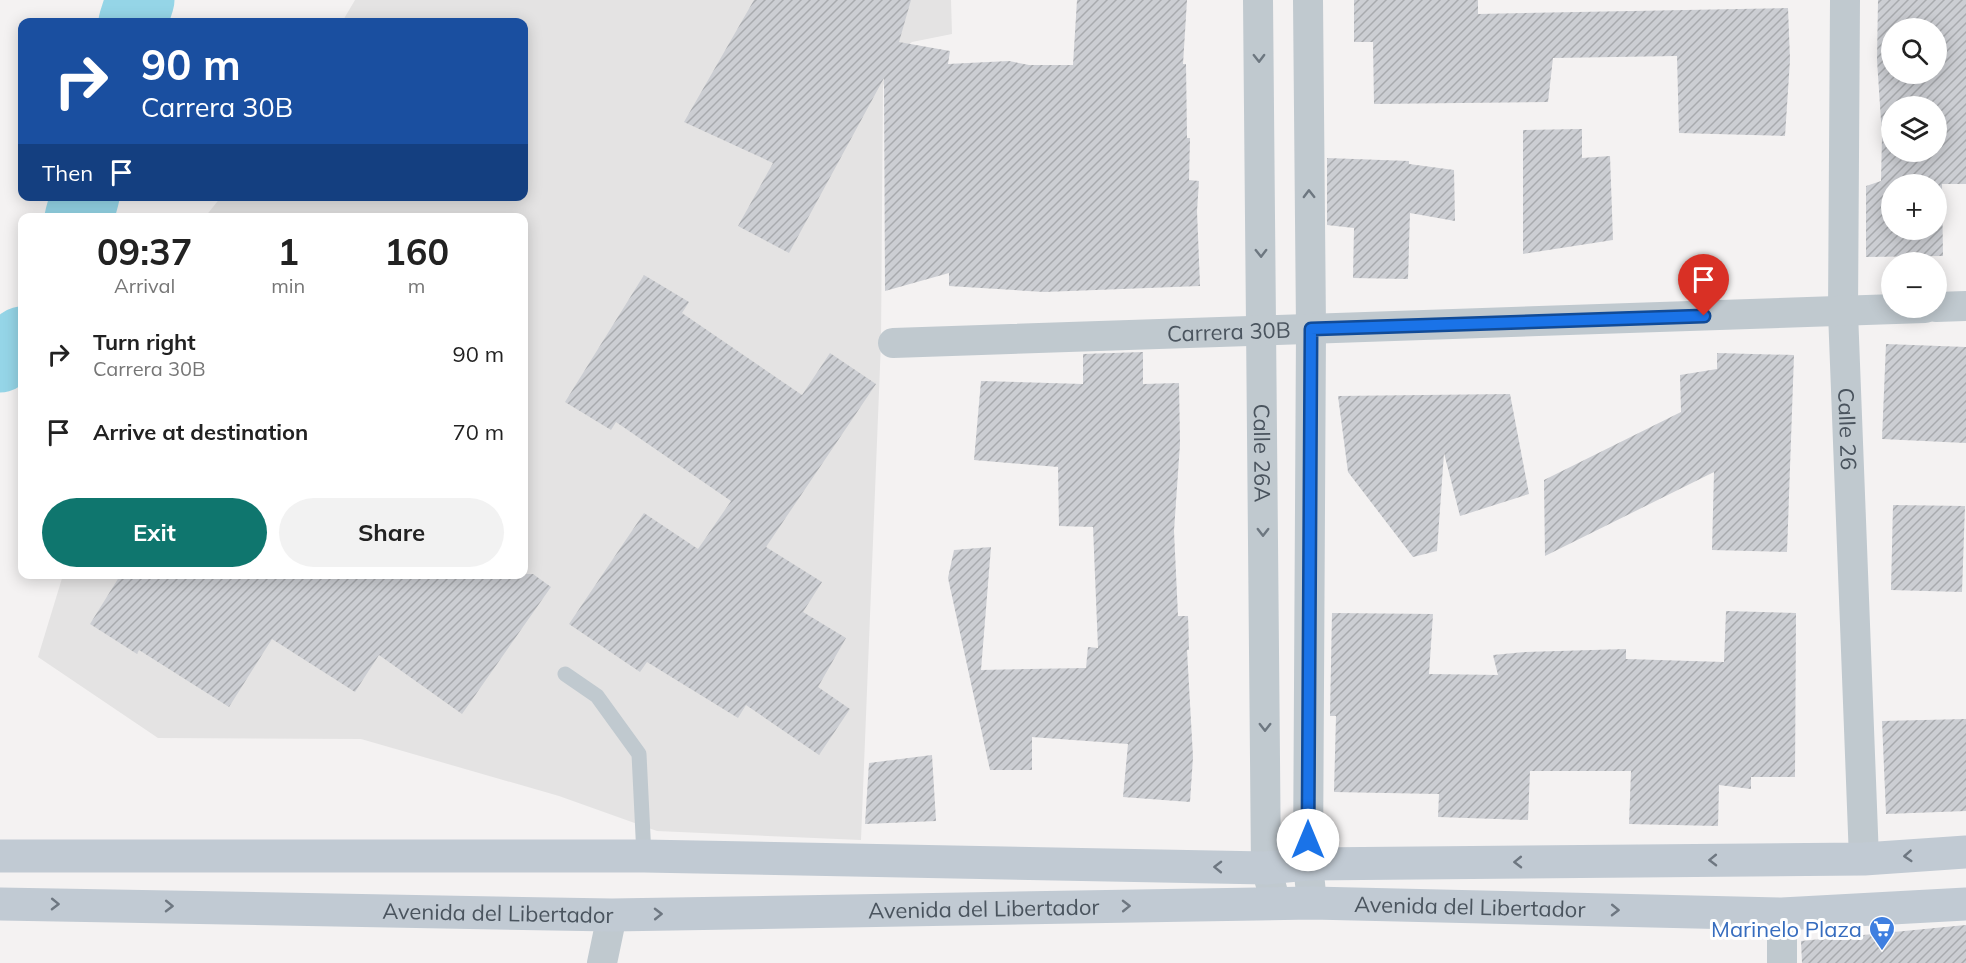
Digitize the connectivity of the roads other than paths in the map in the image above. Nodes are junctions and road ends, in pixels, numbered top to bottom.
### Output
1 (1258, 0) edge
2 (1308, 0) edge
3 (1845, 0) edge
4 (1966, 306) edge
5 (1947, 307) edge
6 (1881, 310) edge
7 (1843, 312) junction
8 (1311, 329) junction
9 (1262, 331) junction
10 (893, 343) dead end
11 (565, 674) dead end
12 (1966, 852) edge
13 (0, 856) edge
14 (644, 856) junction
15 (1864, 859) junction
16 (1308, 864) junction
17 (1266, 868) junction
18 (1276, 903) junction
19 (1312, 903) junction
20 (0, 904) edge
21 (1966, 904) edge
22 (1782, 914) junction
23 (612, 915) junction
24 (602, 963) edge
25 (1782, 963) edge

1 -> 9 street, Calle 26A
8 -> 2 street, Calle 26A
3 - 7 street, Calle 26
4 - 5 street
6 - 7 street, Carrera 30B
7 - 8 street, Carrera 30B
7 - 15 street, Calle 26
8 - 9 street, Carrera 30B
8 - 16 street, Calle 26A
9 - 10 street, Carrera 30B
9 -> 17 street, Calle 26A
11 - 14 lane
12 -> 15 main road, Avenida del Libertador
13 - 14 main road, Avenida del Libertador
17 -> 14 main road, Avenida del Libertador
15 -> 16 main road, Avenida del Libertador
16 - 17 main road, Avenida del Libertador
16 - 19 street, Calle 26A
17 - 18 street, Calle 26A
18 - 19 main road, Avenida del Libertador
23 -> 18 main road, Avenida del Libertador
19 -> 22 main road, Avenida del Libertador
20 -> 23 main road, Avenida del Libertador
21 - 22 main road, Avenida del Libertador
22 - 25 street
23 - 24 street

